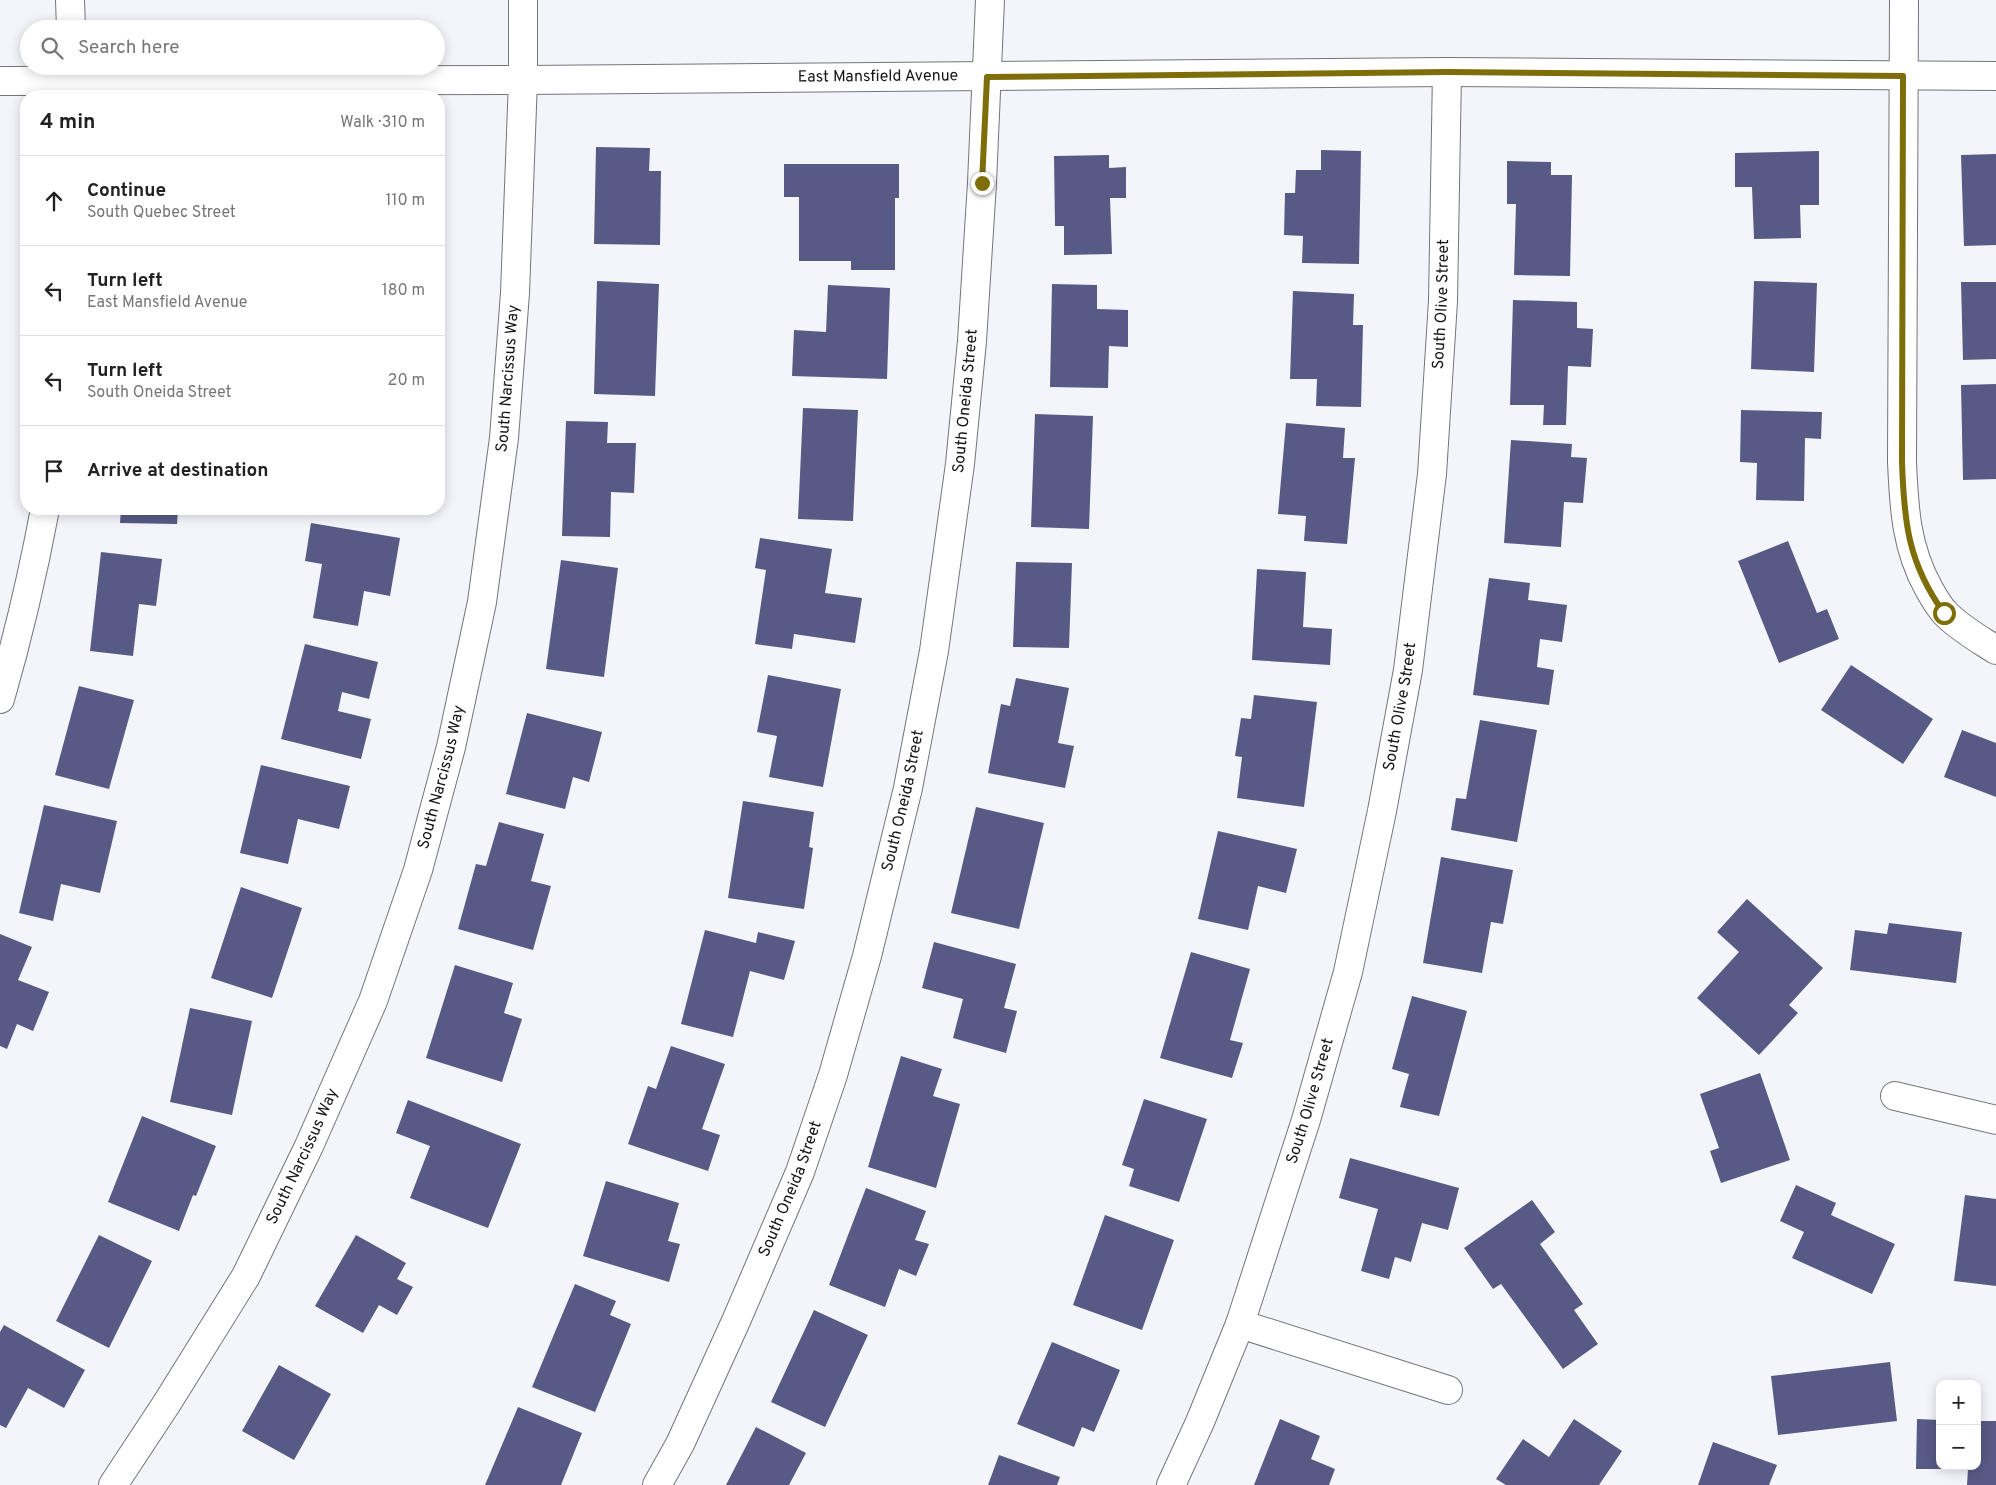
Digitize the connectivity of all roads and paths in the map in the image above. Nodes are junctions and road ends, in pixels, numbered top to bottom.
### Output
1 (70, 0) edge
2 (523, 0) edge
3 (990, 0) edge
4 (1904, 0) edge
5 (71, 20) edge
6 (1447, 72) junction
7 (1903, 76) junction
8 (1996, 76) edge
9 (987, 77) junction
10 (523, 80) junction
11 (0, 81) edge
12 (73, 81) edge
13 (44, 515) edge
14 (1996, 650) edge
15 (0, 700) edge
16 (1895, 1096) dead end
17 (1996, 1120) edge
18 (1240, 1324) junction
19 (1448, 1390) dead end
20 (113, 1485) edge
21 (657, 1485) edge
22 (1171, 1485) edge

1 - 5 street
2 - 10 street, South Narcissus Way
3 - 9 street, South Oneida Street
4 - 7 street
6 - 7 street, East Mansfield Avenue
6 - 9 street, East Mansfield Avenue
6 - 18 street, South Olive Street
7 - 8 street, East Mansfield Avenue
7 - 14 street
9 - 10 street, East Mansfield Avenue
9 - 21 street, South Oneida Street
10 - 12 street, East Mansfield Avenue
10 - 20 street, South Narcissus Way
11 - 12 street, East Mansfield Avenue
13 - 15 street
16 - 17 street
18 - 19 street
18 - 22 street, South Olive Street

